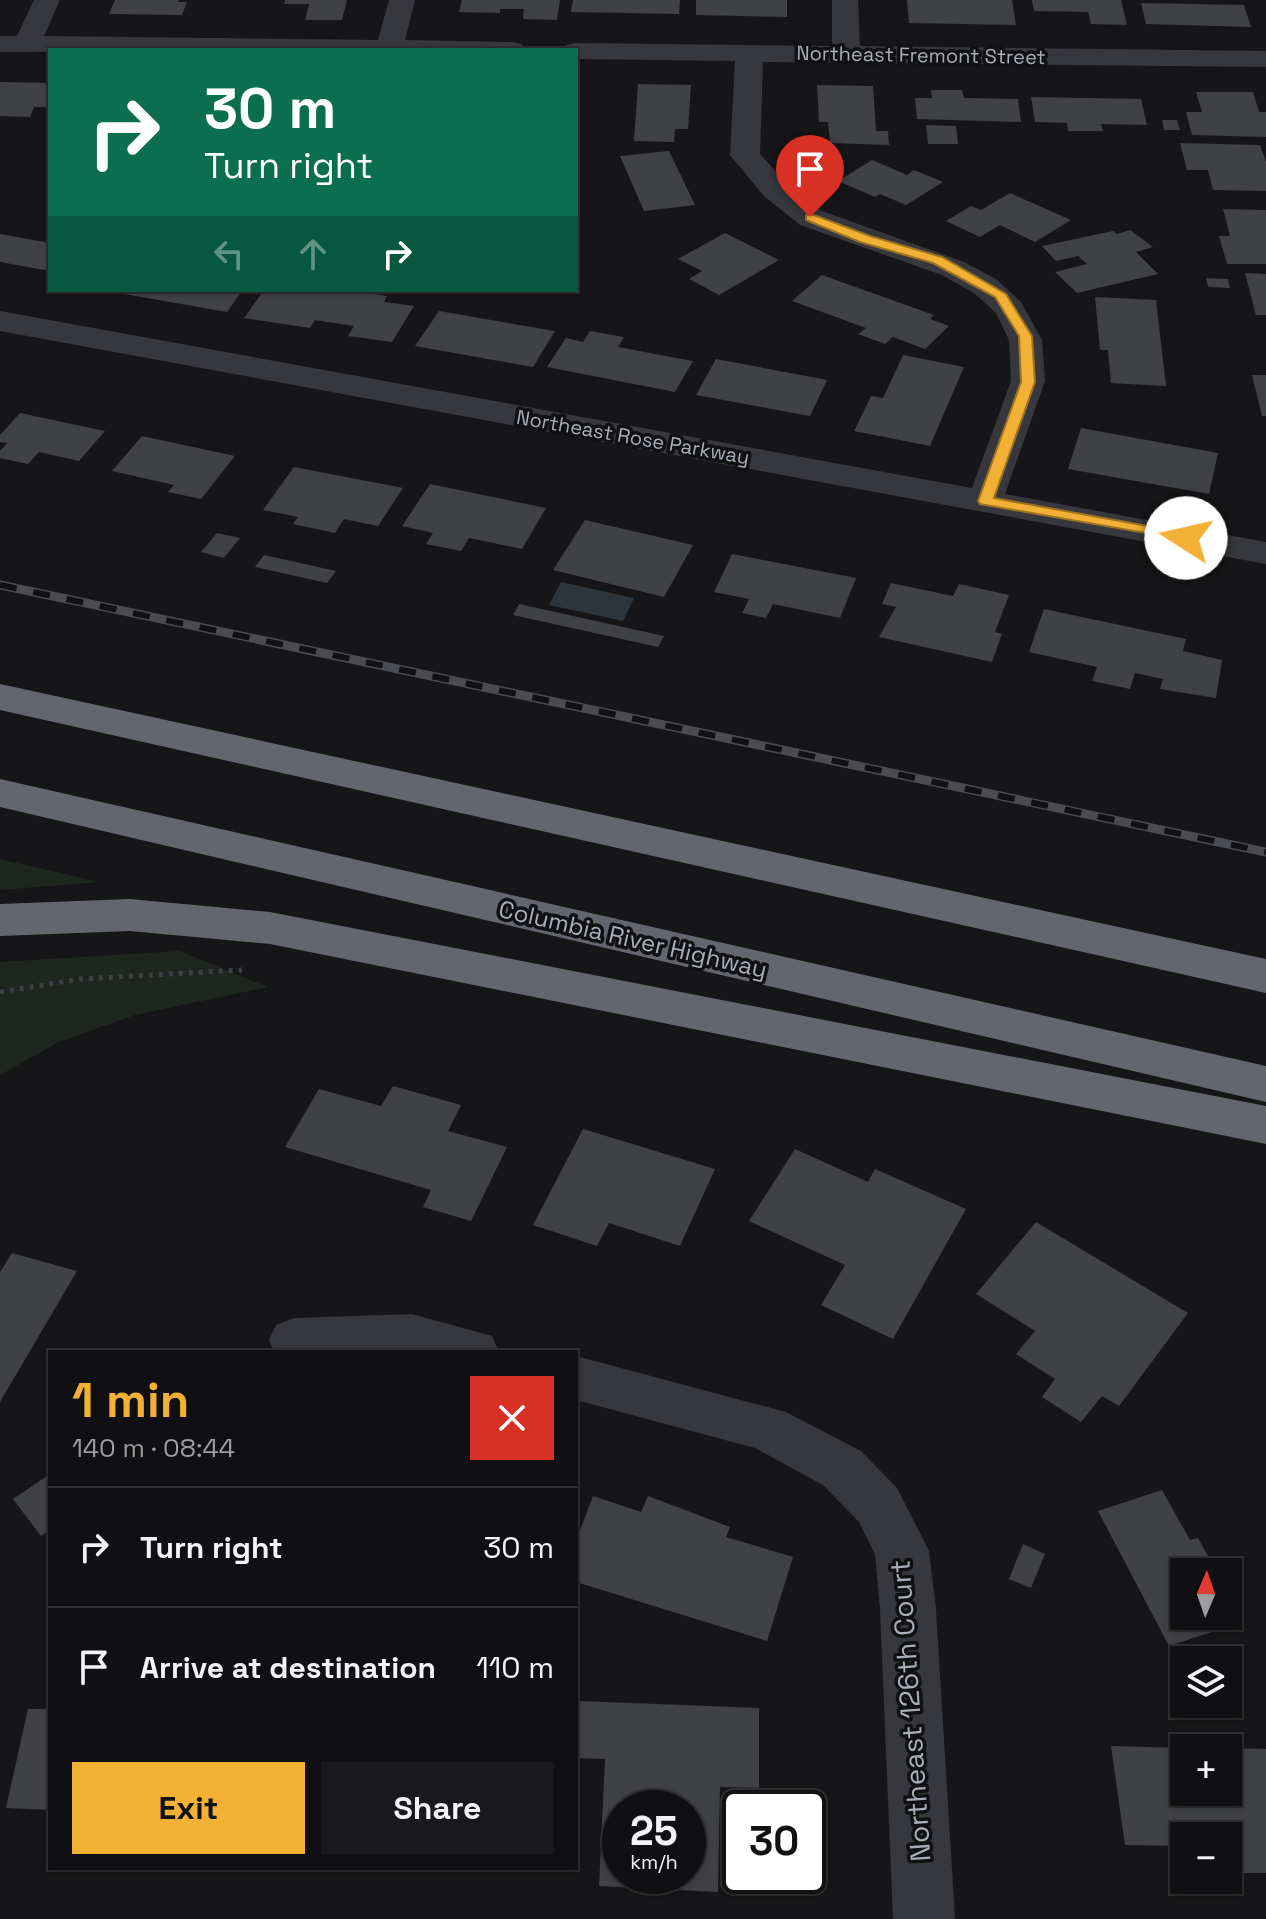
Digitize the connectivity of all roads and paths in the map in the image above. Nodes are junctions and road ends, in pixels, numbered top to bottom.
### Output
1 (47, 0) edge
2 (402, 0) edge
3 (845, 0) edge
4 (14, 44) edge
5 (232, 48) edge
6 (389, 48) edge
7 (578, 51) edge
8 (749, 53) junction
9 (846, 54) junction
10 (1266, 59) edge
11 (0, 321) edge
12 (985, 501) junction
13 (1266, 553) edge
14 (0, 697) edge
15 (0, 793) edge
16 (0, 920) edge
17 (1266, 976) edge
18 (1266, 1084) edge
19 (1266, 1125) edge
20 (294, 1340) dead end
21 (466, 1350) edge
22 (578, 1379) edge
23 (924, 1919) edge

1 - 4 street
2 - 6 street
3 - 9 street
4 - 5 street
7 - 8 street, Northeast Fremont Street
8 - 9 street, Northeast Fremont Street
8 - 12 street
9 - 10 street, Northeast Fremont Street
11 - 12 street, Northeast Rose Parkway
12 - 13 street, Northeast Rose Parkway
14 - 17 highway
15 - 18 highway, Columbia River Highway
16 - 19 highway
20 - 21 street
22 - 23 street, Northeast 126th Court

